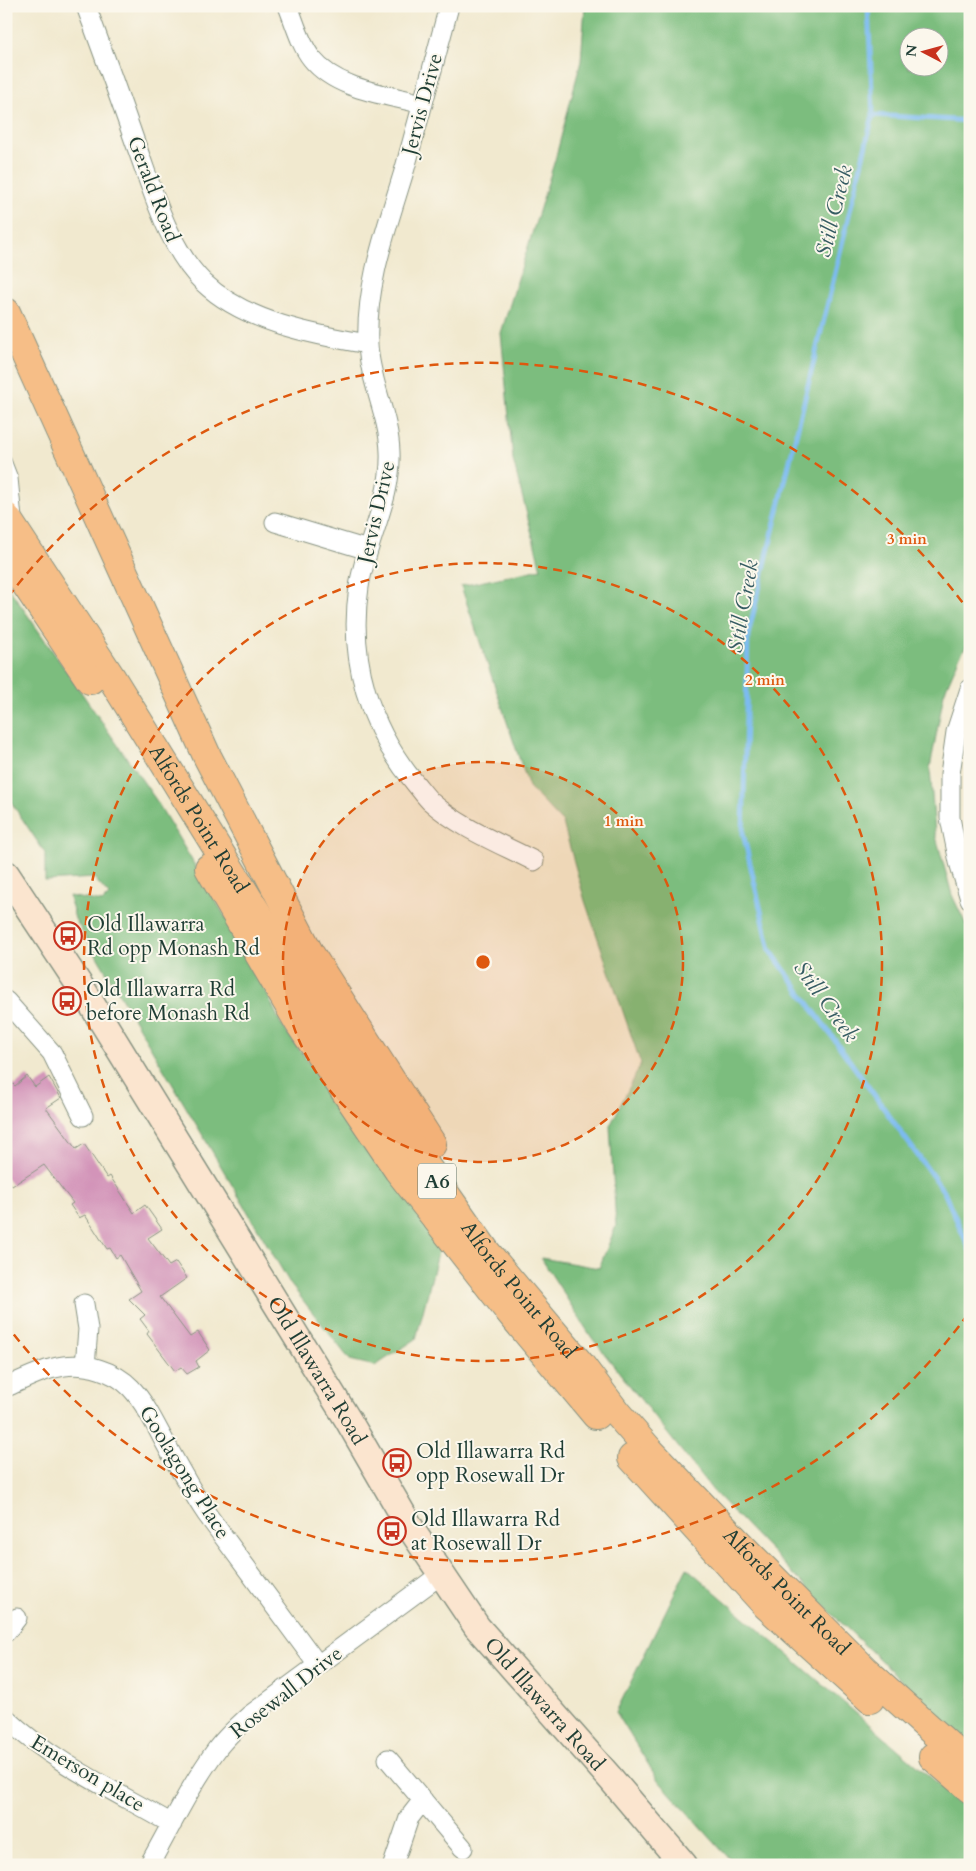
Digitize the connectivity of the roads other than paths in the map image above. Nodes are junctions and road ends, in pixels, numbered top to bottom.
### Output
1 (86, 6) edge
2 (288, 6) edge
3 (449, 6) edge
4 (423, 104) junction
5 (6, 312) edge
6 (368, 344) junction
7 (6, 460) edge
8 (275, 522) dead end
9 (11, 536) edge
10 (368, 550) junction
11 (970, 690) edge
12 (534, 860) dead end
13 (7, 878) edge
14 (970, 899) edge
15 (6, 1002) edge
16 (83, 1116) dead end
17 (84, 1304) dead end
18 (580, 1364) junction
19 (85, 1366) junction
20 (6, 1387) edge
21 (440, 1575) junction
22 (318, 1665) junction
23 (6, 1718) edge
24 (388, 1759) dead end
25 (970, 1765) edge
26 (970, 1789) edge
27 (423, 1800) junction
28 (172, 1824) junction
29 (463, 1848) dead end
30 (149, 1865) edge
31 (394, 1865) edge
32 (684, 1865) edge

1 - 6 street, Gerald Road
2 - 4 street
3 - 4 street, Jervis Drive
4 - 6 street, Jervis Drive
5 - 18 highway, A6
6 - 10 street, Jervis Drive
7 - 9 lane
8 - 10 street
9 - 18 highway, Alfords Point Road / A6
9 - 26 highway, Alfords Point Road / A6
10 - 12 street, Jervis Drive
11 - 14 street
13 - 21 street, Old Illawarra Road
15 - 16 street
17 - 19 street
18 - 25 highway, Alfords Point Road / A6
19 - 20 street, Goolagong Place
19 - 22 street, Goolagong Place
21 - 22 street, Rosewall Drive
21 - 32 street, Old Illawarra Road
22 - 28 street, Rosewall Drive
23 - 28 street, Emerson place
24 - 27 street
27 - 29 street
27 - 31 street
28 - 30 street, Rosewall Drive

